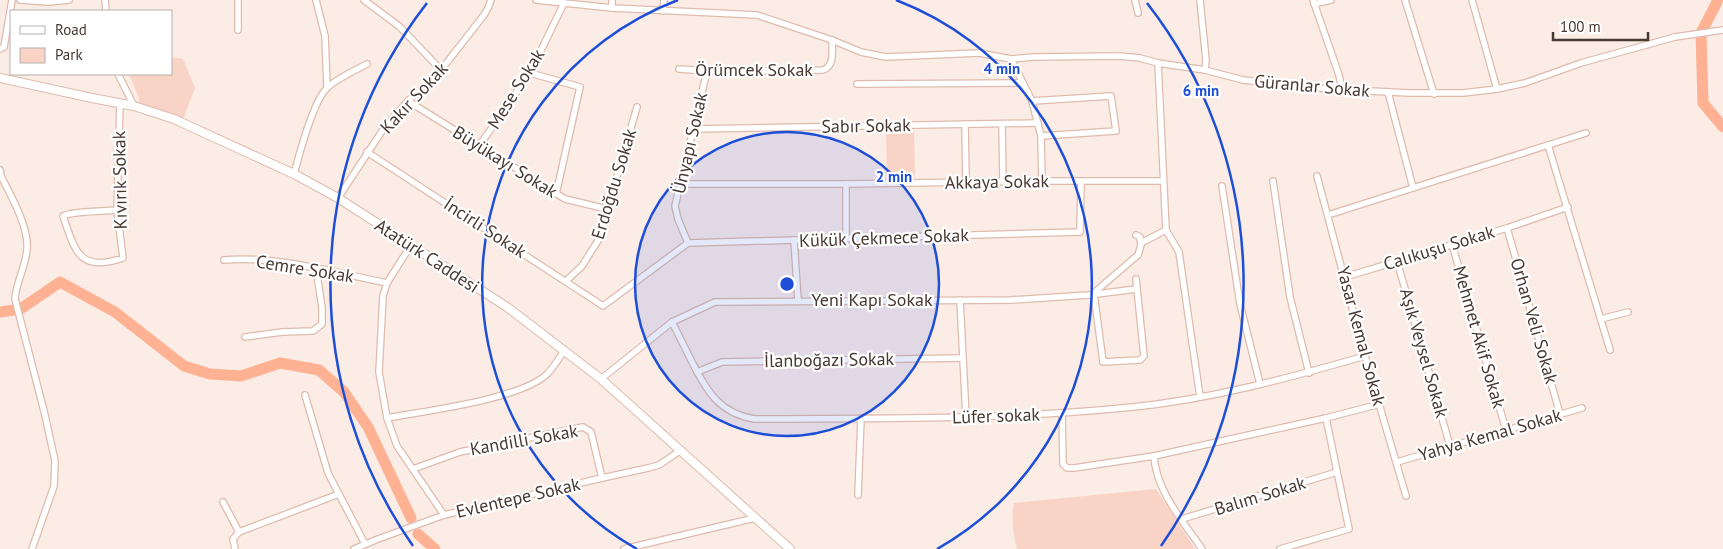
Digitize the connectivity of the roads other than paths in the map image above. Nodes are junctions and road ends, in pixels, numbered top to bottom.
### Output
1 (20, 0) edge
2 (69, 0) edge
3 (238, 0) edge
4 (316, 0) edge
5 (364, 0) edge
6 (490, 0) edge
7 (536, 0) edge
8 (612, 0) edge
9 (664, 0) edge
10 (1135, 0) edge
11 (1200, 0) edge
12 (1331, 0) edge
13 (1406, 0) edge
14 (1472, 0) edge
15 (1314, 2) edge
16 (564, 3) junction
17 (612, 8) junction
18 (663, 11) junction
19 (10, 12) edge
20 (1138, 13) dead end
21 (238, 30) dead end
22 (1723, 30) edge
23 (832, 40) junction
24 (0, 49) edge
25 (1011, 59) junction
26 (1158, 63) junction
27 (366, 64) dead end
28 (679, 69) dead end
29 (441, 70) junction
30 (1204, 70) junction
31 (707, 71) junction
32 (530, 73) junction
33 (118, 75) edge
34 (0, 78) edge
35 (1023, 83) junction
36 (856, 84) dead end
37 (327, 87) junction
38 (1342, 89) junction
39 (1497, 89) junction
40 (1388, 92) junction
41 (1434, 94) junction
42 (408, 101) junction
43 (1032, 101) junction
44 (120, 103) junction
45 (134, 106) junction
46 (637, 107) dead end
47 (1038, 123) junction
48 (965, 124) junction
49 (1002, 124) junction
50 (694, 129) junction
51 (1586, 133) dead end
52 (1041, 136) junction
53 (1548, 145) junction
54 (479, 146) junction
55 (367, 152) junction
56 (0, 170) edge
57 (294, 174) junction
58 (1317, 176) dead end
59 (1042, 181) junction
60 (1164, 181) junction
61 (1273, 181) dead end
62 (966, 182) junction
63 (1003, 182) junction
64 (1081, 182) junction
65 (681, 184) junction
66 (846, 184) junction
67 (1222, 186) dead end
68 (1413, 188) junction
69 (556, 194) junction
70 (338, 198) junction
71 (1568, 207) junction
72 (607, 209) junction
73 (118, 210) junction
74 (1328, 215) junction
75 (1508, 228) junction
76 (1166, 230) junction
77 (1136, 235) dead end
78 (846, 239) junction
79 (794, 240) junction
80 (1141, 243) junction
81 (688, 244) junction
82 (1452, 244) junction
83 (411, 245) junction
84 (224, 260) dead end
85 (1397, 261) junction
86 (316, 268) junction
87 (1345, 276) junction
88 (1136, 279) dead end
89 (566, 280) junction
90 (387, 283) junction
91 (1136, 289) junction
92 (1094, 294) junction
93 (798, 300) junction
94 (960, 300) junction
95 (1628, 312) dead end
96 (1601, 319) junction
97 (672, 322) junction
98 (245, 337) dead end
99 (1610, 350) dead end
100 (564, 351) junction
101 (1365, 356) junction
102 (963, 358) junction
103 (698, 372) junction
104 (1309, 372) junction
105 (602, 378) junction
106 (1260, 384) junction
107 (305, 395) dead end
108 (1200, 397) junction
109 (1380, 404) junction
110 (1582, 408) dead end
111 (1062, 413) junction
112 (1560, 414) junction
113 (387, 418) junction
114 (861, 418) junction
115 (966, 418) junction
116 (1326, 418) junction
117 (1506, 430) junction
118 (1450, 446) junction
119 (681, 450) junction
120 (1154, 456) junction
121 (1397, 462) junction
122 (413, 469) junction
123 (1338, 472) junction
124 (602, 478) junction
125 (339, 494) junction
126 (858, 495) dead end
127 (1406, 496) dead end
128 (223, 502) dead end
129 (444, 515) junction
130 (755, 518) junction
131 (1182, 519) junction
132 (239, 532) junction
133 (365, 544) junction
134 (32, 549) edge
135 (235, 549) edge
136 (354, 549) edge
137 (624, 549) edge
138 (790, 549) edge
139 (1202, 549) edge
140 (1280, 549) edge

1 - 2 street
3 - 21 street
4 - 37 street
5 - 29 street
6 - 29 street, Kakır Sokak
7 - 16 street, Güranlar Sokak
8 - 17 street
9 - 18 street
10 - 20 street
11 - 30 street
12 - 15 street
13 - 41 street
14 - 39 street
15 - 38 street
16 - 17 street, Güranlar Sokak
16 - 32 street, Mese Sokak
17 - 18 street, Güranlar Sokak
18 - 23 street, Güranlar Sokak
19 - 24 street
22 - 39 street, Güranlar Sokak
23 - 25 street, Güranlar Sokak
23 - 31 street, Örümcek Sokak
25 - 26 street, Güranlar Sokak
25 - 35 street
26 - 30 street, Güranlar Sokak
26 - 60 street
27 - 37 street
28 - 31 street, Örümcek Sokak
29 - 42 street, Kakır Sokak
30 - 38 street, Güranlar Sokak
31 - 50 street, Ünyapı Sokak
32 - 54 street, Mese Sokak
32 - 69 street
33 - 45 street
34 - 44 main road, Atatürk Caddesi
35 - 36 street
35 - 43 street
37 - 57 street
38 - 40 street, Güranlar Sokak
39 - 41 street, Güranlar Sokak
40 - 41 street, Güranlar Sokak
40 - 68 street
42 - 54 street, Büyükayı Sokak
42 - 55 street, Kakır Sokak
43 - 47 street
43 - 52 street
44 - 45 main road, Atatürk Caddesi
44 - 73 street, Kıvırık Sokak
45 - 57 main road, Atatürk Caddesi
46 - 72 street, Erdoğdu Sokak
47 - 49 street, Sabır Sokak
47 - 52 street
48 - 49 street, Sabır Sokak
48 - 50 street, Sabır Sokak
48 - 62 street
49 - 63 street
50 - 65 street, Ünyapı Sokak
51 - 53 street
52 - 59 street
53 - 68 street
53 - 71 street
54 - 69 street, Büyükayı Sokak
55 - 70 street, Kakır Sokak
55 - 89 street, İncirli Sokak
56 - 134 street
57 - 70 main road, Atatürk Caddesi
58 - 74 street, Yasar Kemal Sokak
59 - 63 street, Akkaya Sokak
59 - 64 street, Akkaya Sokak
60 - 64 street, Akkaya Sokak
60 - 76 street
61 - 104 street
62 - 63 street, Akkaya Sokak
62 - 66 street, Akkaya Sokak
64 - 78 street, Kükük Çekmece Sokak
65 - 66 street, Akkaya Sokak
65 - 81 street, Ünyapı Sokak
66 - 78 street
67 - 106 street
68 - 74 street
69 - 72 street, Büyükayı Sokak
70 - 83 main road, Atatürk Caddesi
71 - 75 street, Calıkuşu Sokak
71 - 96 street
72 - 89 street, Erdoğdu Sokak
73 - 73 street, Kıvırık Sokak
74 - 87 street, Yasar Kemal Sokak
75 - 82 street, Calıkuşu Sokak
75 - 112 street, Orhan Veli Sokak
76 - 80 street
76 - 108 street
77 - 80 street
78 - 79 street, Kükük Çekmece Sokak
79 - 81 street, Kükük Çekmece Sokak
79 - 93 street
80 - 92 street
81 - 89 street, İncirli Sokak
82 - 85 street, Calıkuşu Sokak
82 - 117 street, Mehmet Akif Sokak
83 - 90 street
83 - 100 main road, Atatürk Caddesi
84 - 86 street, Cemre Sokak
85 - 87 street, Calıkuşu Sokak
85 - 118 street, Aşık Veysel Sokak
86 - 90 street, Cemre Sokak
86 - 98 street
87 - 101 street, Yasar Kemal Sokak
88 - 91 street
90 - 113 street
91 - 92 street, Yeni Kapı Sokak
91 - 92 street
92 - 94 street, Yeni Kapı Sokak
93 - 94 street, Yeni Kapı Sokak
93 - 97 street, Yeni Kapı Sokak
94 - 102 street
95 - 96 street
96 - 99 street
97 - 103 street, Lüfer sokak
97 - 105 street, Yeni Kapı Sokak
100 - 105 main road, Atatürk Caddesi
100 - 113 street
101 - 104 street, Lüfer sokak
101 - 109 street, Yasar Kemal Sokak
102 - 103 street, İlanboğazı Sokak
102 - 115 street
103 - 114 street, Lüfer sokak
104 - 106 street, Lüfer sokak
105 - 119 main road, Atatürk Caddesi
106 - 108 street, Lüfer sokak
107 - 125 street
108 - 111 street, Lüfer sokak
109 - 116 street
109 - 121 street, Yasar Kemal Sokak
110 - 112 street, Yahya Kemal Sokak
111 - 115 street, Lüfer sokak
111 - 120 street
112 - 117 street, Yahya Kemal Sokak
113 - 122 street
114 - 115 street, Lüfer sokak
114 - 126 street
116 - 120 street
116 - 123 street
117 - 118 street, Yahya Kemal Sokak
118 - 121 street, Yahya Kemal Sokak
119 - 124 street, Evlentepe Sokak
119 - 130 main road, Atatürk Caddesi
120 - 131 street
121 - 127 street, Yasar Kemal Sokak
122 - 124 street, Kandilli Sokak
122 - 129 street
123 - 131 street, Balım Sokak
123 - 140 street
124 - 129 street, Evlentepe Sokak
125 - 132 street
125 - 133 street
128 - 132 street
129 - 133 street, Evlentepe Sokak
130 - 137 street
130 - 138 main road, Atatürk Caddesi
131 - 139 street
132 - 135 street
133 - 136 street, Evlentepe Sokak

